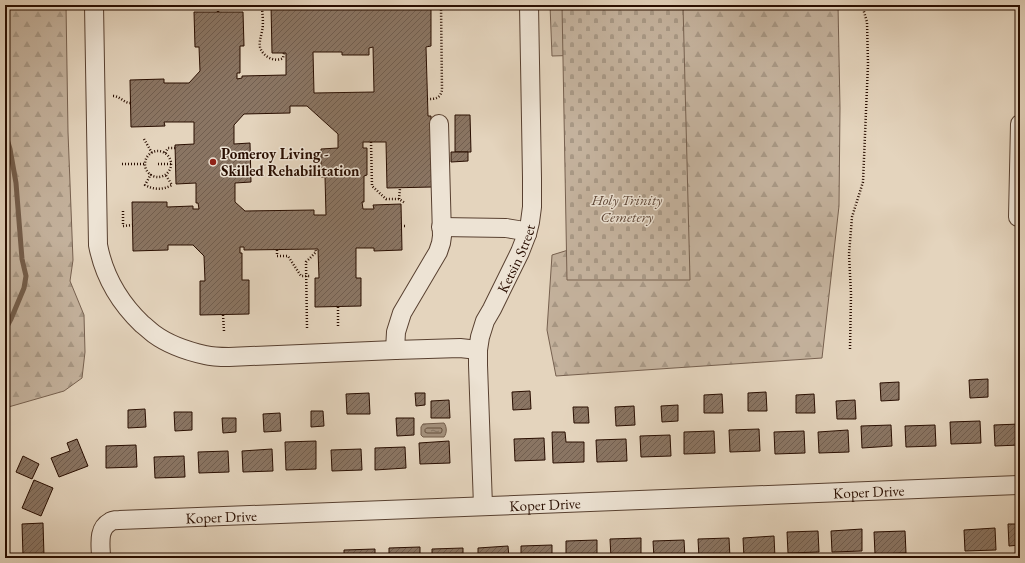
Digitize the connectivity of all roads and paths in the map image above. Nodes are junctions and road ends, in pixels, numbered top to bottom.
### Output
1 (94, 5) edge
2 (218, 5) edge
3 (262, 5) edge
4 (441, 5) edge
5 (528, 5) edge
6 (862, 5) edge
7 (218, 12) dead end
8 (284, 53) dead end
9 (111, 96) dead end
10 (427, 99) dead end
11 (130, 103) dead end
12 (439, 124) dead end
13 (1020, 124) edge
14 (144, 139) dead end
15 (371, 142) dead end
16 (175, 148) dead end
17 (152, 153) junction
18 (165, 153) junction
19 (122, 164) dead end
20 (145, 164) junction
21 (158, 164) dead end
22 (171, 164) junction
23 (151, 174) junction
24 (165, 174) junction
25 (400, 188) dead end
26 (399, 199) junction
27 (405, 203) dead end
28 (123, 211) dead end
29 (1020, 217) edge
30 (133, 226) dead end
31 (401, 226) dead end
32 (405, 226) dead end
33 (441, 227) junction
34 (527, 234) junction
35 (315, 249) dead end
36 (277, 250) dead end
37 (306, 276) junction
38 (311, 276) dead end
39 (338, 307) dead end
40 (223, 314) dead end
41 (338, 327) dead end
42 (308, 328) dead end
43 (224, 331) dead end
44 (850, 349) dead end
45 (395, 350) junction
46 (478, 350) junction
47 (1020, 485) edge
48 (483, 506) junction
49 (101, 558) edge

1 - 45 street
2 - 7 path
3 - 8 path
4 - 10 path
5 - 34 street, Ketsin Street
6 - 44 path
9 - 11 path
12 - 33 street
13 - 29 street
14 - 17 path
15 - 26 path
16 - 18 path
17 - 18 path
17 - 20 path
18 - 22 path
19 - 20 path
20 - 23 path
21 - 22 path
22 - 24 path
23 - 24 path
23 - 24 path
25 - 26 path
26 - 27 path
28 - 30 path
31 - 32 path
33 - 34 street
33 - 45 street
34 - 46 street, Ketsin Street
35 - 37 path
36 - 37 path
37 - 38 path
37 - 42 path
39 - 41 path
40 - 43 path
45 - 46 street
46 - 48 street, Ketsin Street
47 - 48 street, Koper Drive
48 - 49 street, Koper Drive

